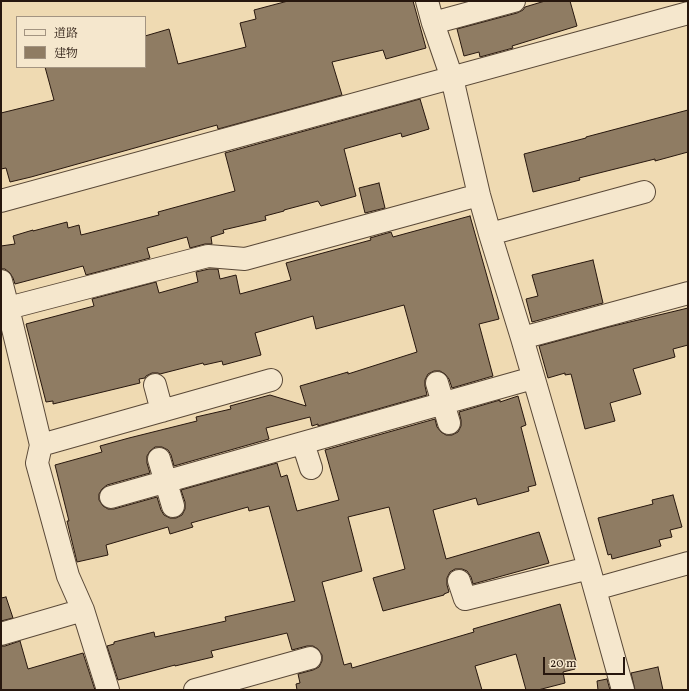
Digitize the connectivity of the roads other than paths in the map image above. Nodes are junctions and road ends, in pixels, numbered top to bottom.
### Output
1 (427, 1) edge
2 (514, 1) edge
3 (688, 13) edge
4 (433, 23) junction
5 (452, 78) junction
6 (644, 192) dead end
7 (479, 195) junction
8 (1, 201) edge
9 (490, 234) junction
10 (1, 281) edge
11 (688, 293) edge
12 (8, 308) junction
13 (522, 338) junction
14 (533, 378) junction
15 (271, 380) dead end
16 (437, 383) dead end
17 (155, 385) dead end
18 (162, 411) junction
19 (446, 413) junction
20 (303, 443) junction
21 (41, 445) junction
22 (159, 458) dead end
23 (311, 468) dead end
24 (165, 482) junction
25 (111, 497) dead end
26 (173, 506) dead end
27 (688, 563) edge
28 (589, 568) junction
29 (459, 581) dead end
30 (594, 589) junction
31 (83, 610) junction
32 (1, 634) edge
33 (310, 658) dead end
34 (108, 690) edge
35 (195, 690) edge
36 (623, 690) edge

1 - 4 street
2 - 4 street
3 - 5 street
4 - 5 street
5 - 7 street
5 - 8 street
6 - 9 street
7 - 9 street
7 - 12 street
9 - 13 street
10 - 12 street
11 - 13 street
12 - 21 street
13 - 14 street
14 - 19 street
14 - 28 street
15 - 18 street
16 - 19 street
17 - 18 street
18 - 21 street
19 - 20 street
20 - 23 street
20 - 24 street
21 - 31 street
22 - 24 street
24 - 25 street
24 - 26 street
27 - 30 street
28 - 29 street
28 - 30 street
30 - 36 street
31 - 32 street
31 - 34 street
33 - 35 street

